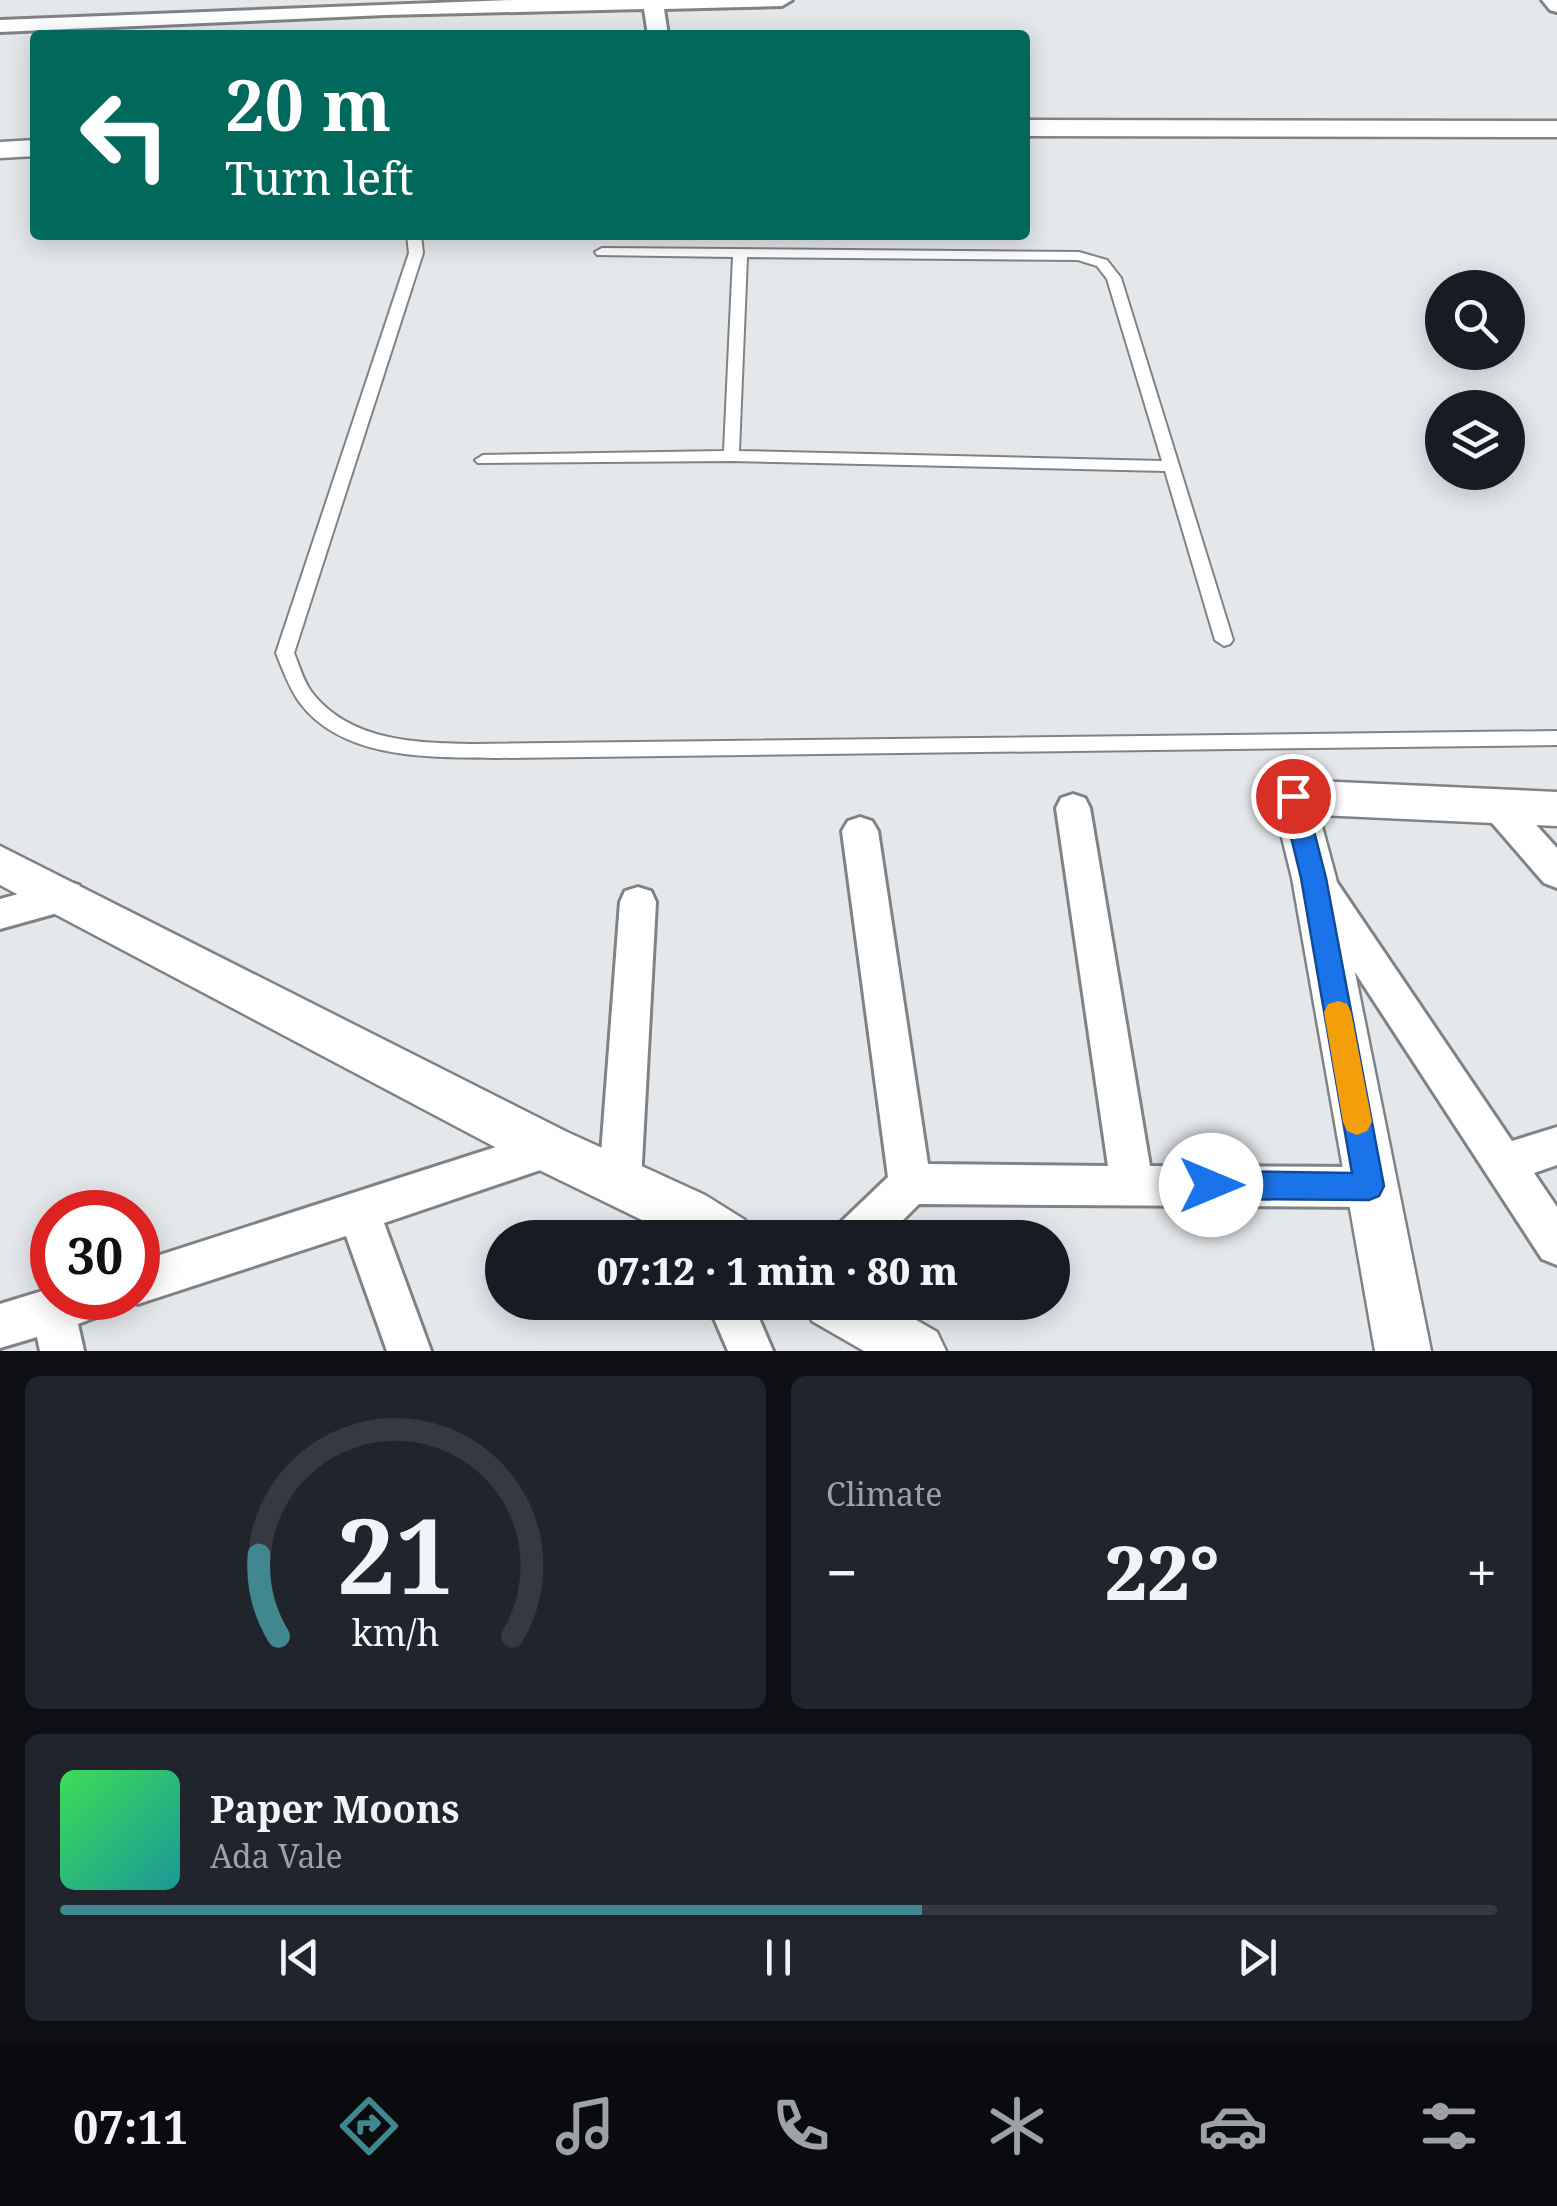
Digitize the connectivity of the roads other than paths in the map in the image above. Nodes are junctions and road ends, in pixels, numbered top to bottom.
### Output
1 (782, 0) edge
2 (653, 2) edge
3 (0, 26) edge
4 (657, 30) edge
5 (1030, 110) edge
6 (1557, 111) edge
7 (1030, 128) edge
8 (1557, 128) edge
9 (30, 130) edge
10 (0, 131) edge
11 (30, 148) edge
12 (0, 150) edge
13 (817, 240) edge
14 (415, 244) edge
15 (602, 252) dead end
16 (740, 254) junction
17 (818, 254) junction
18 (731, 456) junction
19 (482, 460) dead end
20 (1171, 466) junction
21 (1224, 640) dead end
22 (1557, 738) edge
23 (1498, 806) junction
24 (1072, 808) dead end
25 (1557, 809) edge
26 (860, 831) dead end
27 (0, 864) edge
28 (1557, 873) edge
29 (1314, 878) junction
30 (66, 896) junction
31 (638, 902) dead end
32 (0, 914) edge
33 (1557, 1146) edge
34 (549, 1148) junction
35 (1504, 1164) junction
36 (620, 1182) junction
37 (910, 1184) junction
38 (1132, 1184) junction
39 (1369, 1186) junction
40 (358, 1211) junction
41 (688, 1220) edge
42 (873, 1220) edge
43 (1557, 1244) edge
44 (160, 1276) edge
45 (69, 1320) edge
46 (736, 1320) edge
47 (863, 1320) edge
48 (0, 1326) edge
49 (409, 1351) edge
50 (751, 1351) edge
51 (918, 1351) edge
52 (1403, 1351) edge

1 - 2 street
2 - 3 street
2 - 4 street
5 - 6 street
7 - 8 street
9 - 10 street
11 - 12 street
13 - 17 lane
14 - 22 lane
15 - 16 lane
16 - 17 lane
16 - 18 lane
17 - 20 lane
18 - 19 lane
18 - 20 lane
20 - 21 lane
23 - 25 street
23 - 28 street
23 - 29 street
24 - 38 street
26 - 37 street
27 - 30 street
29 - 35 street
29 - 39 street
30 - 32 street
30 - 34 street
31 - 36 street
33 - 35 street
34 - 36 street
34 - 40 street
35 - 43 street
36 - 41 street
37 - 38 street
37 - 42 street
38 - 39 street
39 - 52 street
40 - 44 street
40 - 49 street
45 - 48 street
46 - 50 street
47 - 51 street

